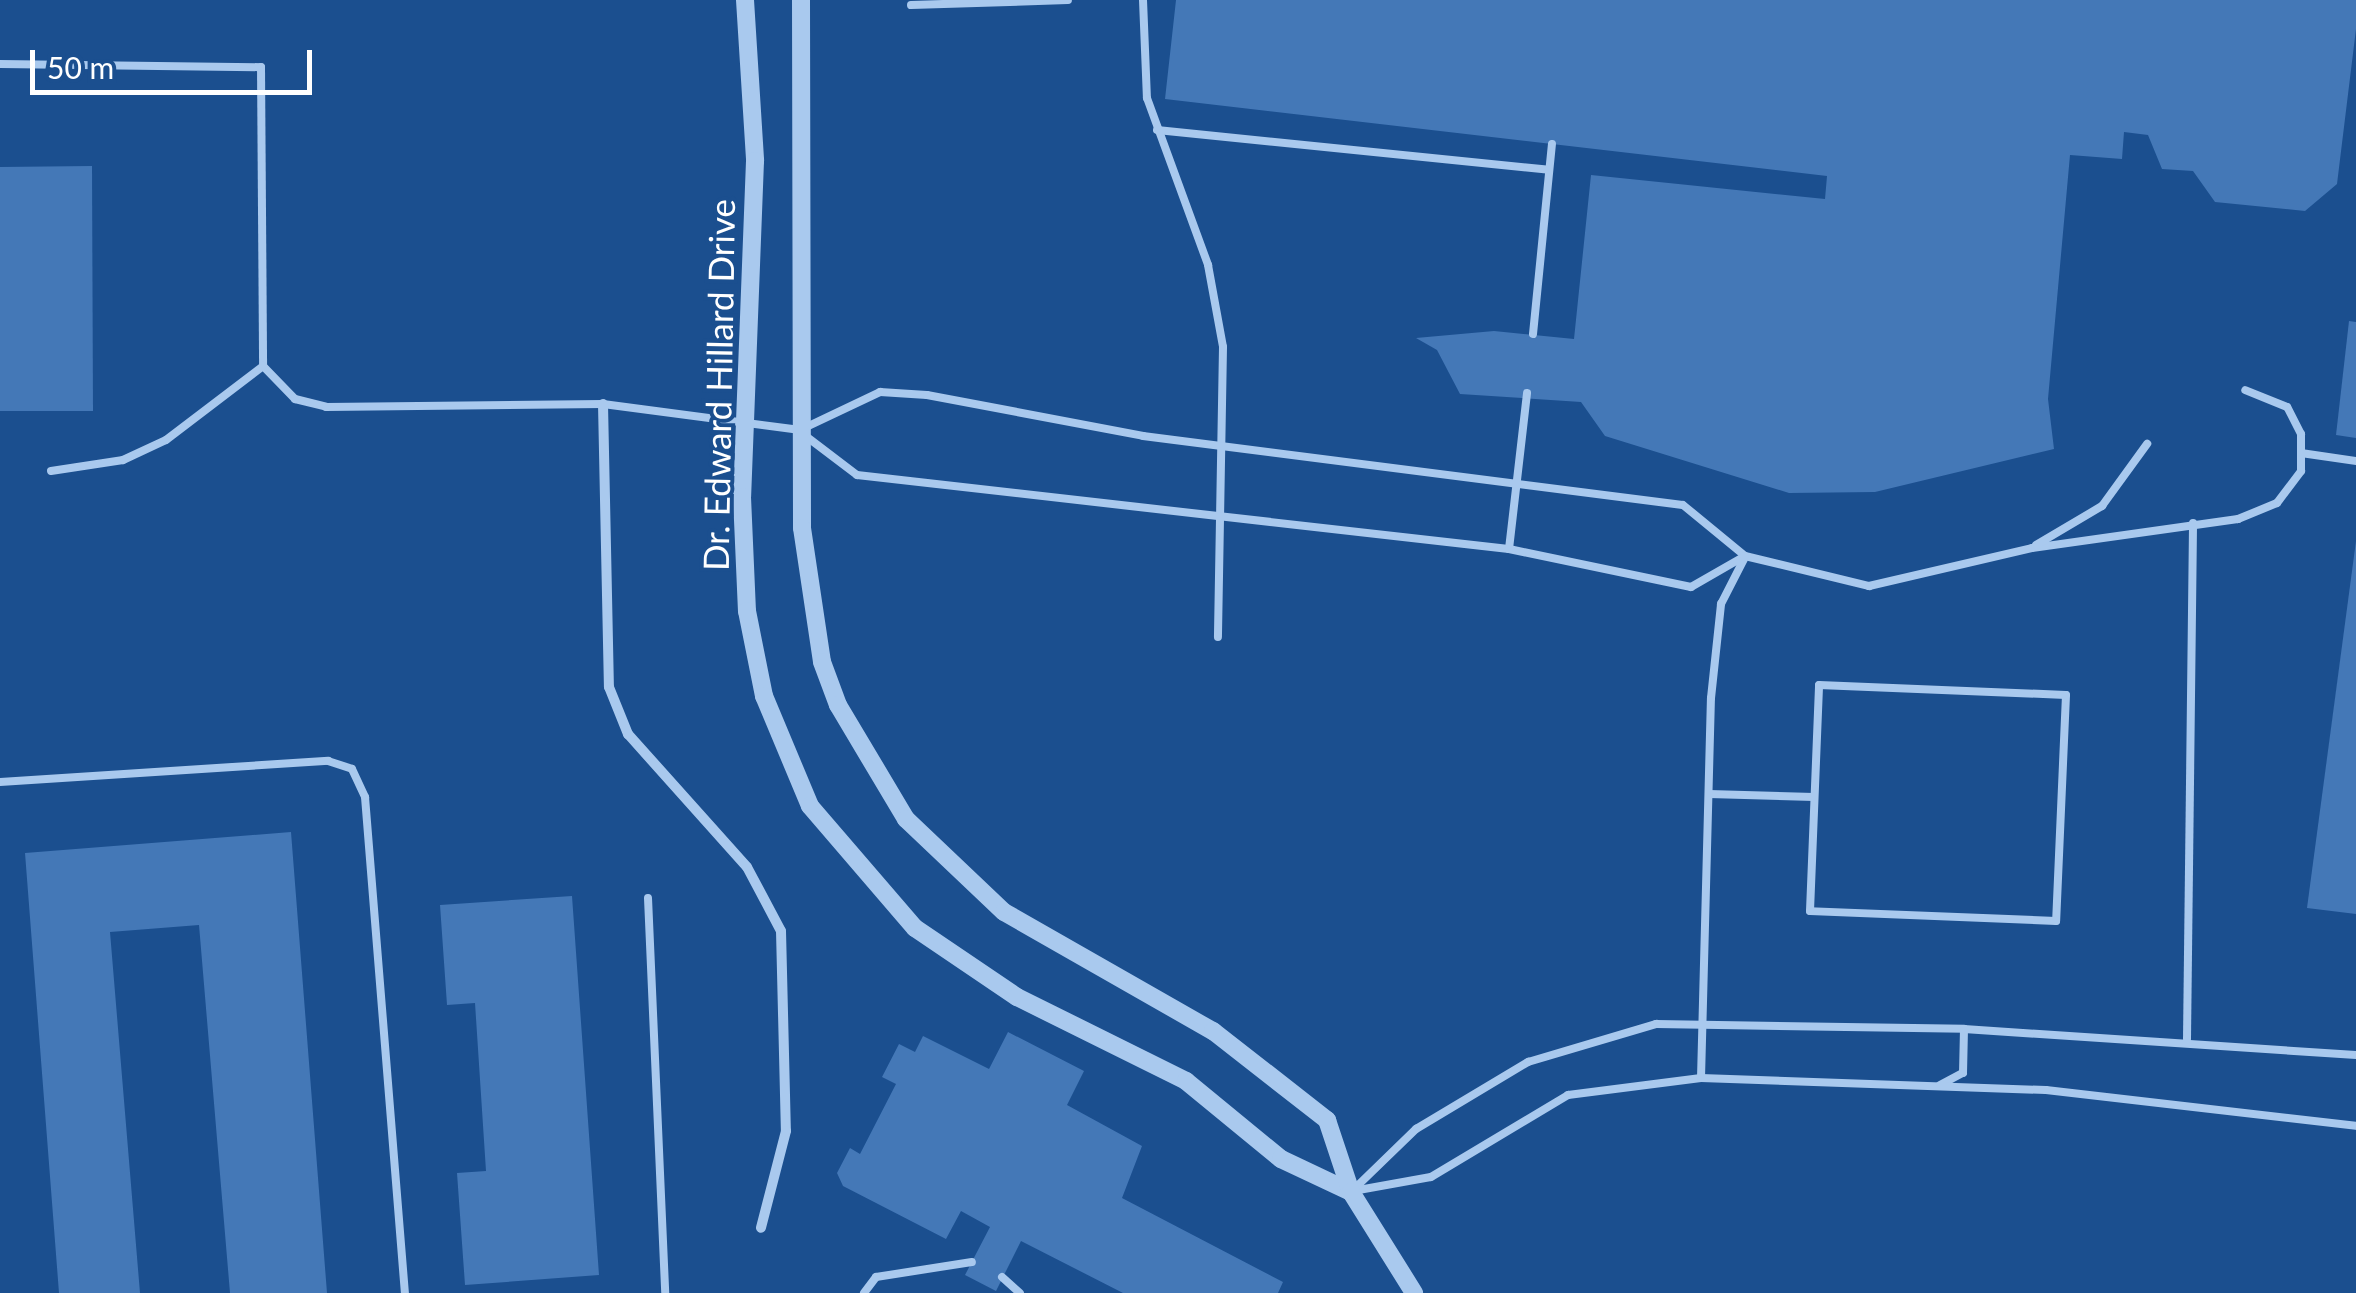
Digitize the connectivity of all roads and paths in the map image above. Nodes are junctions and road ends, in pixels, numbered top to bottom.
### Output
1 (746, 0) edge
2 (801, 0) edge
3 (1068, 0) edge
4 (1143, 0) edge
5 (911, 5) dead end
6 (0, 64) edge
7 (1156, 130) junction
8 (1552, 144) dead end
9 (1549, 170) junction
10 (1533, 334) dead end
11 (263, 366) junction
12 (2245, 390) dead end
13 (1527, 394) dead end
14 (603, 404) junction
15 (744, 426) junction
16 (800, 430) junction
17 (2146, 444) dead end
18 (1222, 445) junction
19 (2301, 453) junction
20 (2356, 461) edge
21 (51, 471) dead end
22 (1516, 479) junction
23 (1221, 518) junction
24 (2194, 523) junction
25 (2032, 548) junction
26 (1510, 550) junction
27 (1745, 556) junction
28 (1218, 636) dead end
29 (0, 782) edge
30 (1709, 794) junction
31 (1814, 797) junction
32 (648, 898) dead end
33 (1703, 1018) junction
34 (1964, 1029) junction
35 (2187, 1039) junction
36 (2356, 1055) edge
37 (1701, 1078) junction
38 (1936, 1088) junction
39 (2356, 1126) edge
40 (1352, 1192) junction
41 (761, 1228) dead end
42 (972, 1262) dead end
43 (1002, 1277) dead end
44 (405, 1293) edge
45 (665, 1293) edge
46 (864, 1293) edge
47 (1020, 1293) edge
48 (1414, 1293) edge

1 - 15 street, Dr. Edward Hillard Drive
2 - 16 street
3 - 5 lane
4 - 7 lane
6 - 11 lane
7 - 9 lane
7 - 18 lane
8 - 9 lane
9 - 10 lane
11 - 14 lane
11 - 21 lane
12 - 19 lane
13 - 22 lane
14 - 15 lane
14 - 41 street
15 - 16 lane
15 - 40 street, Dr. Edward Hillard Drive
16 - 18 lane
16 - 23 lane
16 - 40 street
17 - 25 lane
18 - 22 lane
18 - 23 lane
19 - 20 lane
19 - 24 lane
22 - 26 lane
22 - 27 lane
23 - 26 lane
23 - 28 lane
24 - 25 lane
24 - 35 lane
25 - 27 lane
26 - 27 lane
27 - 30 lane
29 - 44 lane
30 - 31 lane
30 - 33 lane
31 - 31 lane
32 - 45 lane
33 - 34 lane
33 - 37 lane
33 - 40 lane
34 - 35 lane
34 - 38 lane
35 - 36 lane
37 - 38 lane
37 - 40 lane
38 - 39 lane
40 - 48 street
42 - 46 lane
43 - 47 lane

